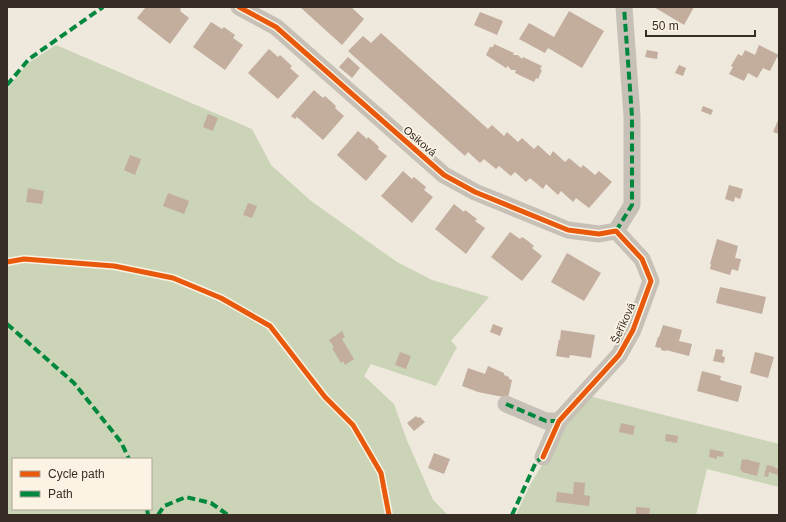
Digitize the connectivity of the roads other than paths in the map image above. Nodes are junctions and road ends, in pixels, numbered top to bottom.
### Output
1 (239, 7) edge
2 (624, 7) edge
3 (616, 231) junction
4 (506, 404) dead end
5 (559, 421) junction
6 (543, 457) dead end

1 - 3 street, Osiková
2 - 3 street
3 - 5 street, Šeříková
4 - 5 street
5 - 6 street, Šeříková

